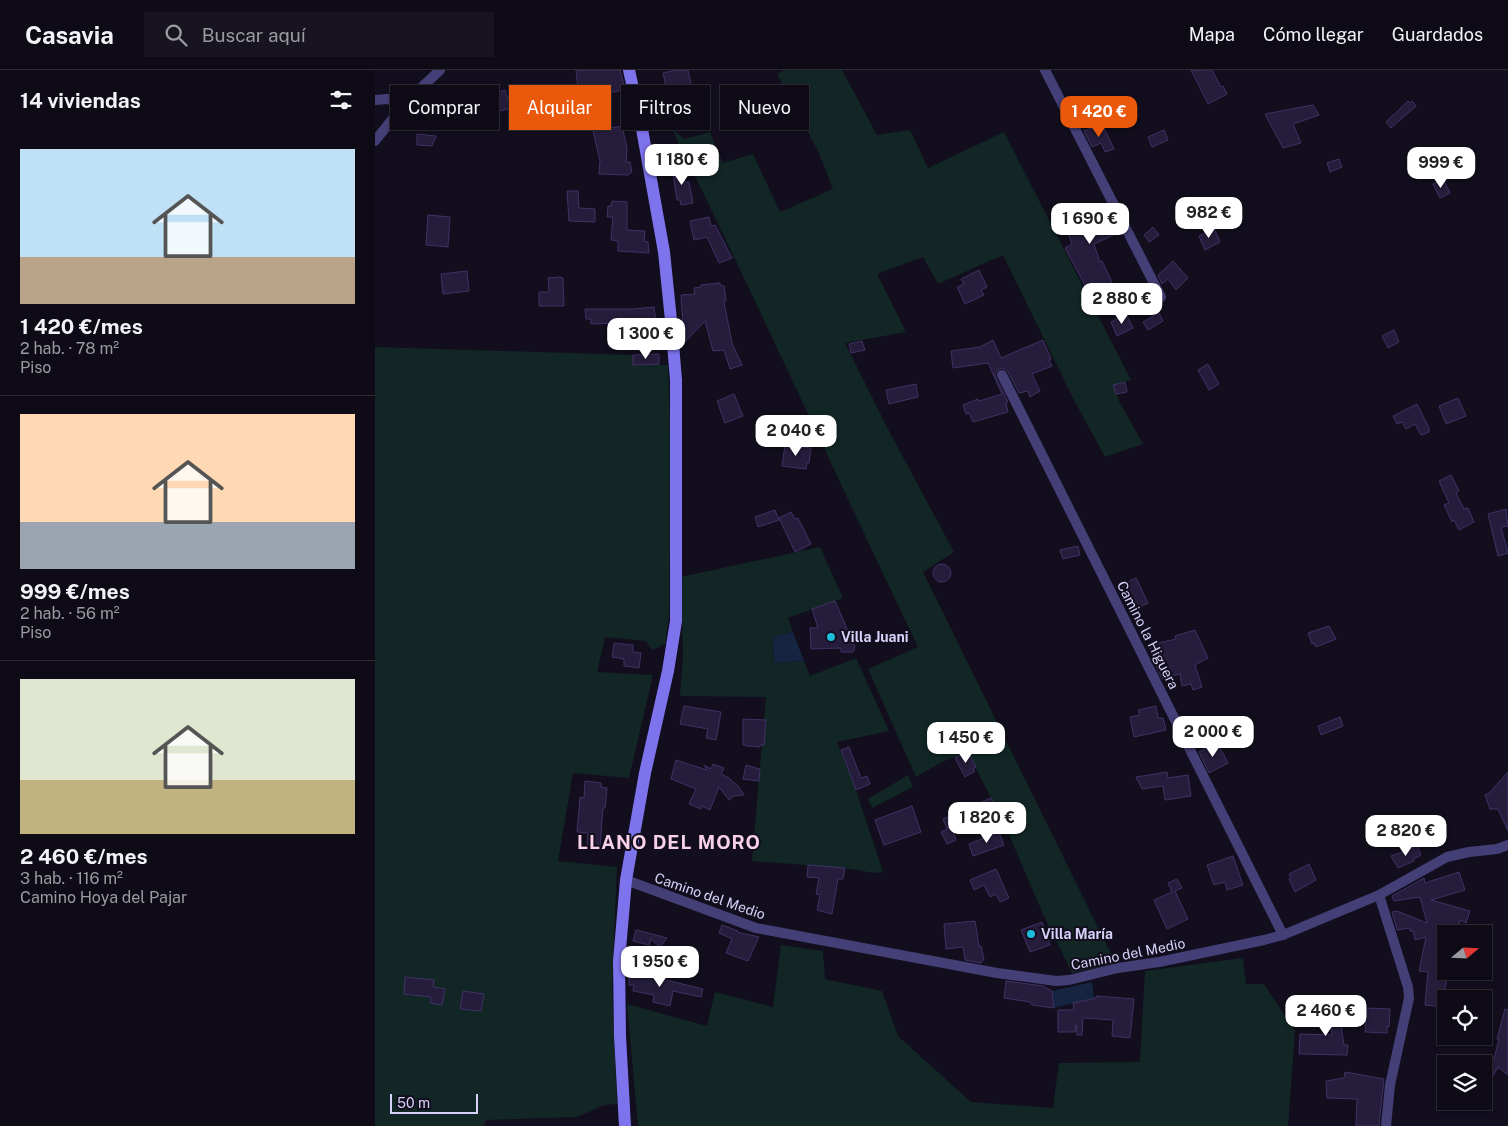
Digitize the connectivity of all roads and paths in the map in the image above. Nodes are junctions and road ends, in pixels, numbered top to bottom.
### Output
1 (440, 70) edge
2 (629, 70) edge
3 (1045, 70) edge
4 (424, 85) edge
5 (375, 100) edge
6 (390, 100) edge
7 (390, 122) edge
8 (375, 141) edge
9 (1161, 297) dead end
10 (1002, 375) dead end
11 (1508, 844) edge
12 (626, 880) junction
13 (1379, 895) junction
14 (1283, 935) junction
15 (625, 1126) edge
16 (1386, 1126) edge

1 - 4 street
2 - 12 main road
3 - 9 street
5 - 6 street
7 - 8 street
10 - 14 street, Camino la Higuera
11 - 13 street, Camino del Medio
12 - 14 street, Camino del Medio
12 - 15 main road
13 - 14 street, Camino del Medio
13 - 16 street

